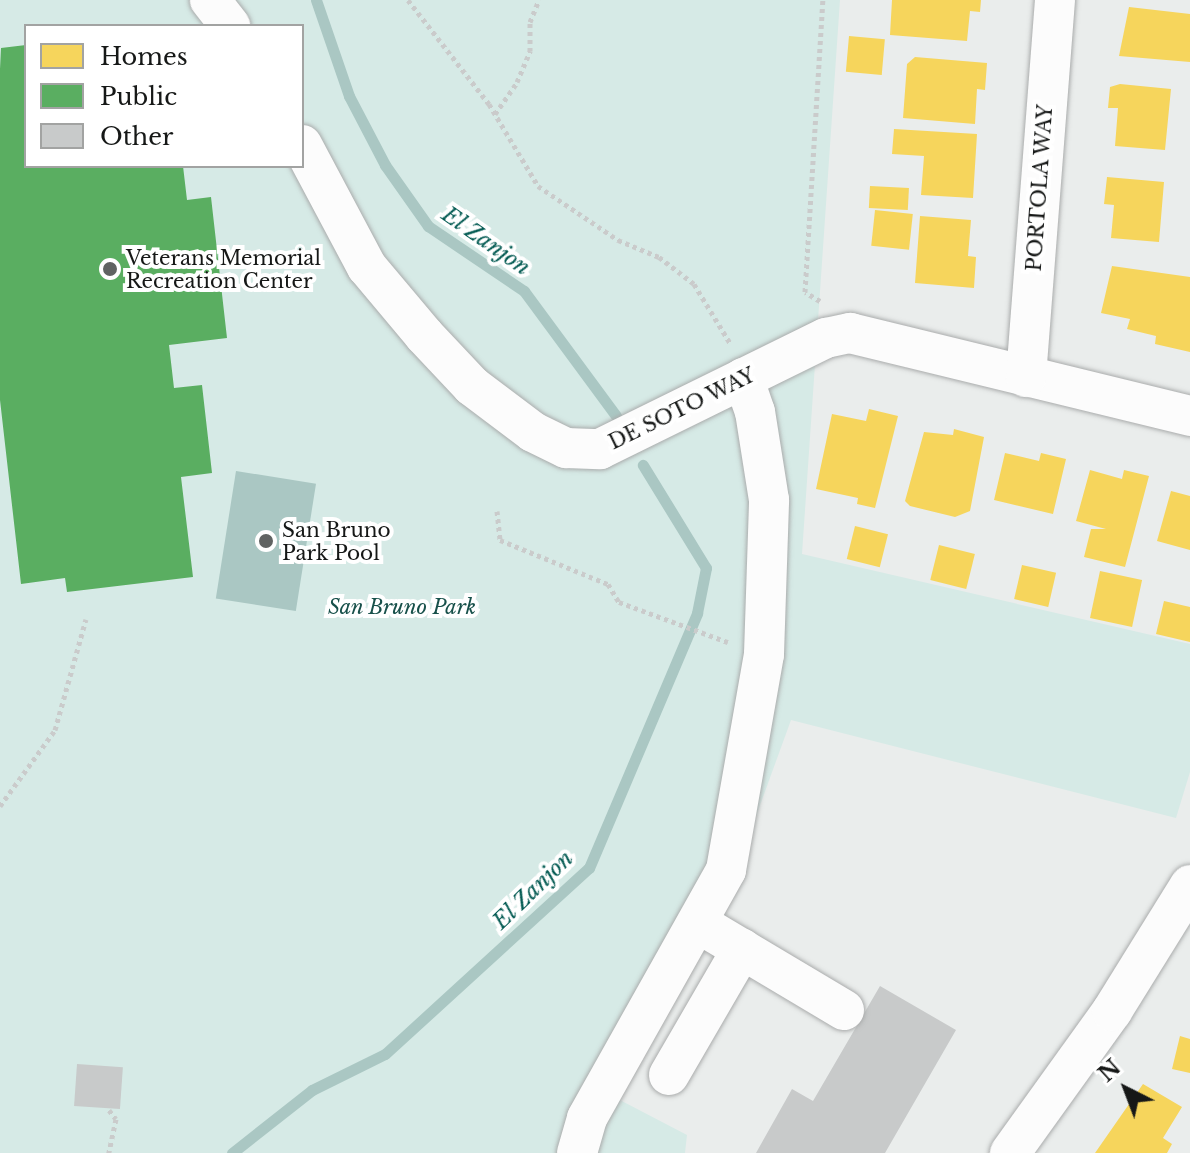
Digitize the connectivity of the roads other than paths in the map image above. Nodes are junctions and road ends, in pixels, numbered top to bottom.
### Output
1 (210, 0) edge
2 (1055, 0) edge
3 (228, 24) edge
4 (304, 149) edge
5 (1026, 377) junction
6 (743, 378) junction
7 (1190, 416) edge
8 (1190, 885) edge
9 (698, 923) junction
10 (742, 949) junction
11 (844, 1010) dead end
12 (669, 1075) dead end
13 (577, 1153) edge
14 (1010, 1153) edge

1 - 3 street
2 - 5 street, PORTOLA WAY
4 - 6 street, DE SOTO WAY
5 - 6 street, DE SOTO WAY
5 - 7 street
6 - 9 street
8 - 14 street
9 - 10 street
9 - 13 street
10 - 11 street
10 - 12 street

